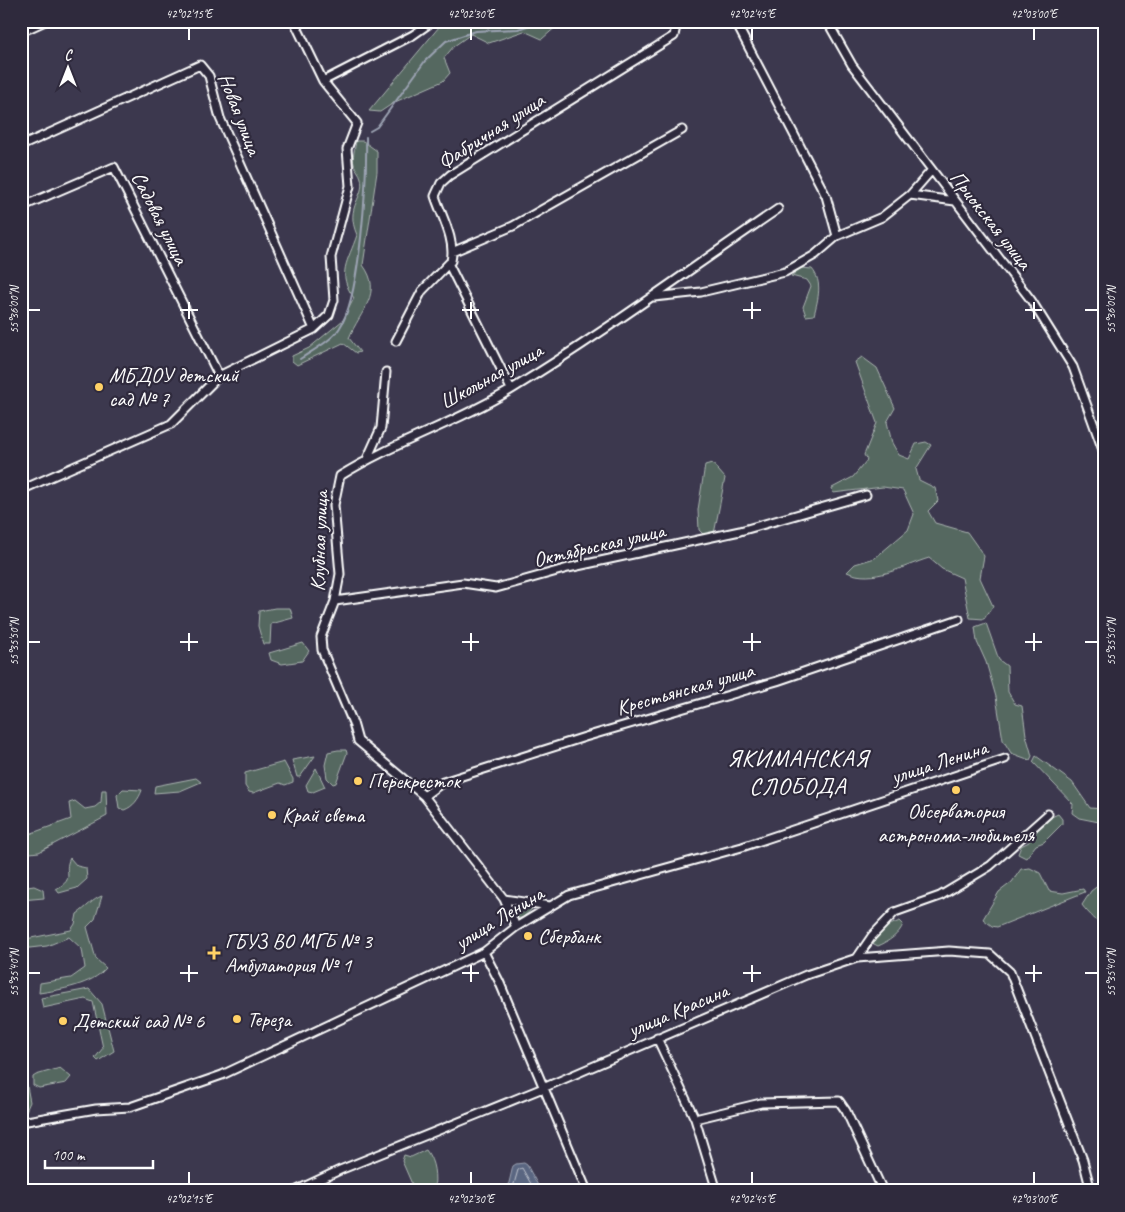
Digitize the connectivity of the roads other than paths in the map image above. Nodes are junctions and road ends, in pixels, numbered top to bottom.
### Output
1 (45, 21) edge
2 (294, 21) edge
3 (433, 21) edge
4 (677, 21) edge
5 (735, 21) edge
6 (826, 21) edge
7 (21, 32) edge
8 (323, 81) junction
9 (682, 130) dead end
10 (21, 146) edge
11 (931, 171) junction
12 (910, 194) junction
13 (955, 201) junction
14 (21, 207) edge
15 (778, 209) dead end
16 (837, 236) junction
17 (452, 252) junction
18 (449, 265) junction
19 (654, 297) junction
20 (314, 330) junction
21 (396, 341) dead end
22 (386, 372) dead end
23 (219, 376) junction
24 (511, 389) junction
25 (1104, 453) edge
26 (367, 459) junction
27 (340, 476) joint
28 (21, 490) edge
29 (866, 495) dead end
30 (335, 601) junction
31 (959, 619) dead end
32 (1005, 759) dead end
33 (424, 796) junction
34 (1048, 814) dead end
35 (504, 898) junction
36 (550, 906) junction
37 (516, 927) junction
38 (484, 952) junction
39 (857, 958) junction
40 (657, 1038) junction
41 (543, 1088) junction
42 (695, 1119) junction
43 (21, 1122) edge
44 (295, 1191) edge
45 (587, 1191) edge
46 (717, 1191) edge
47 (883, 1191) edge
48 (1091, 1191) edge

1 - 7 street
2 - 8 street
3 - 8 street
4 - 17 street, Фабричная улица
5 - 16 street
6 - 11 street, Приокская улица
8 - 20 street
9 - 17 street
10 - 20 street, Новая улица
11 - 12 street, Школьная улица
11 - 13 street, Приокская улица
12 - 13 street
12 - 16 street, Школьная улица
13 - 25 street, Приокская улица
14 - 23 street, Садовая улица
15 - 19 street, Школьная улица
16 - 19 street, Школьная улица
17 - 18 street, Фабричная улица
18 - 21 street
18 - 24 street
19 - 24 street, Школьная улица
20 - 23 street
22 - 26 street
23 - 28 street
24 - 26 street, Школьная улица
26 - 27 street, Школьная улица
27 - 30 street, Клубная улица
29 - 30 street, Октябрьская улица
30 - 33 street, Клубная улица
31 - 33 street, Крестьянская улица
32 - 36 street, улица Ленина
33 - 35 street, Клубная улица
34 - 39 street
35 - 36 street
35 - 37 street, Клубная улица
36 - 37 street, улица Ленина
37 - 38 street, улица Ленина
38 - 41 street
38 - 43 street, улица Ленина
39 - 40 street, улица Красина
39 - 48 street, улица Красина
40 - 41 street, улица Красина
40 - 42 street
41 - 44 street, улица Красина
41 - 45 street
42 - 46 street
42 - 47 street

